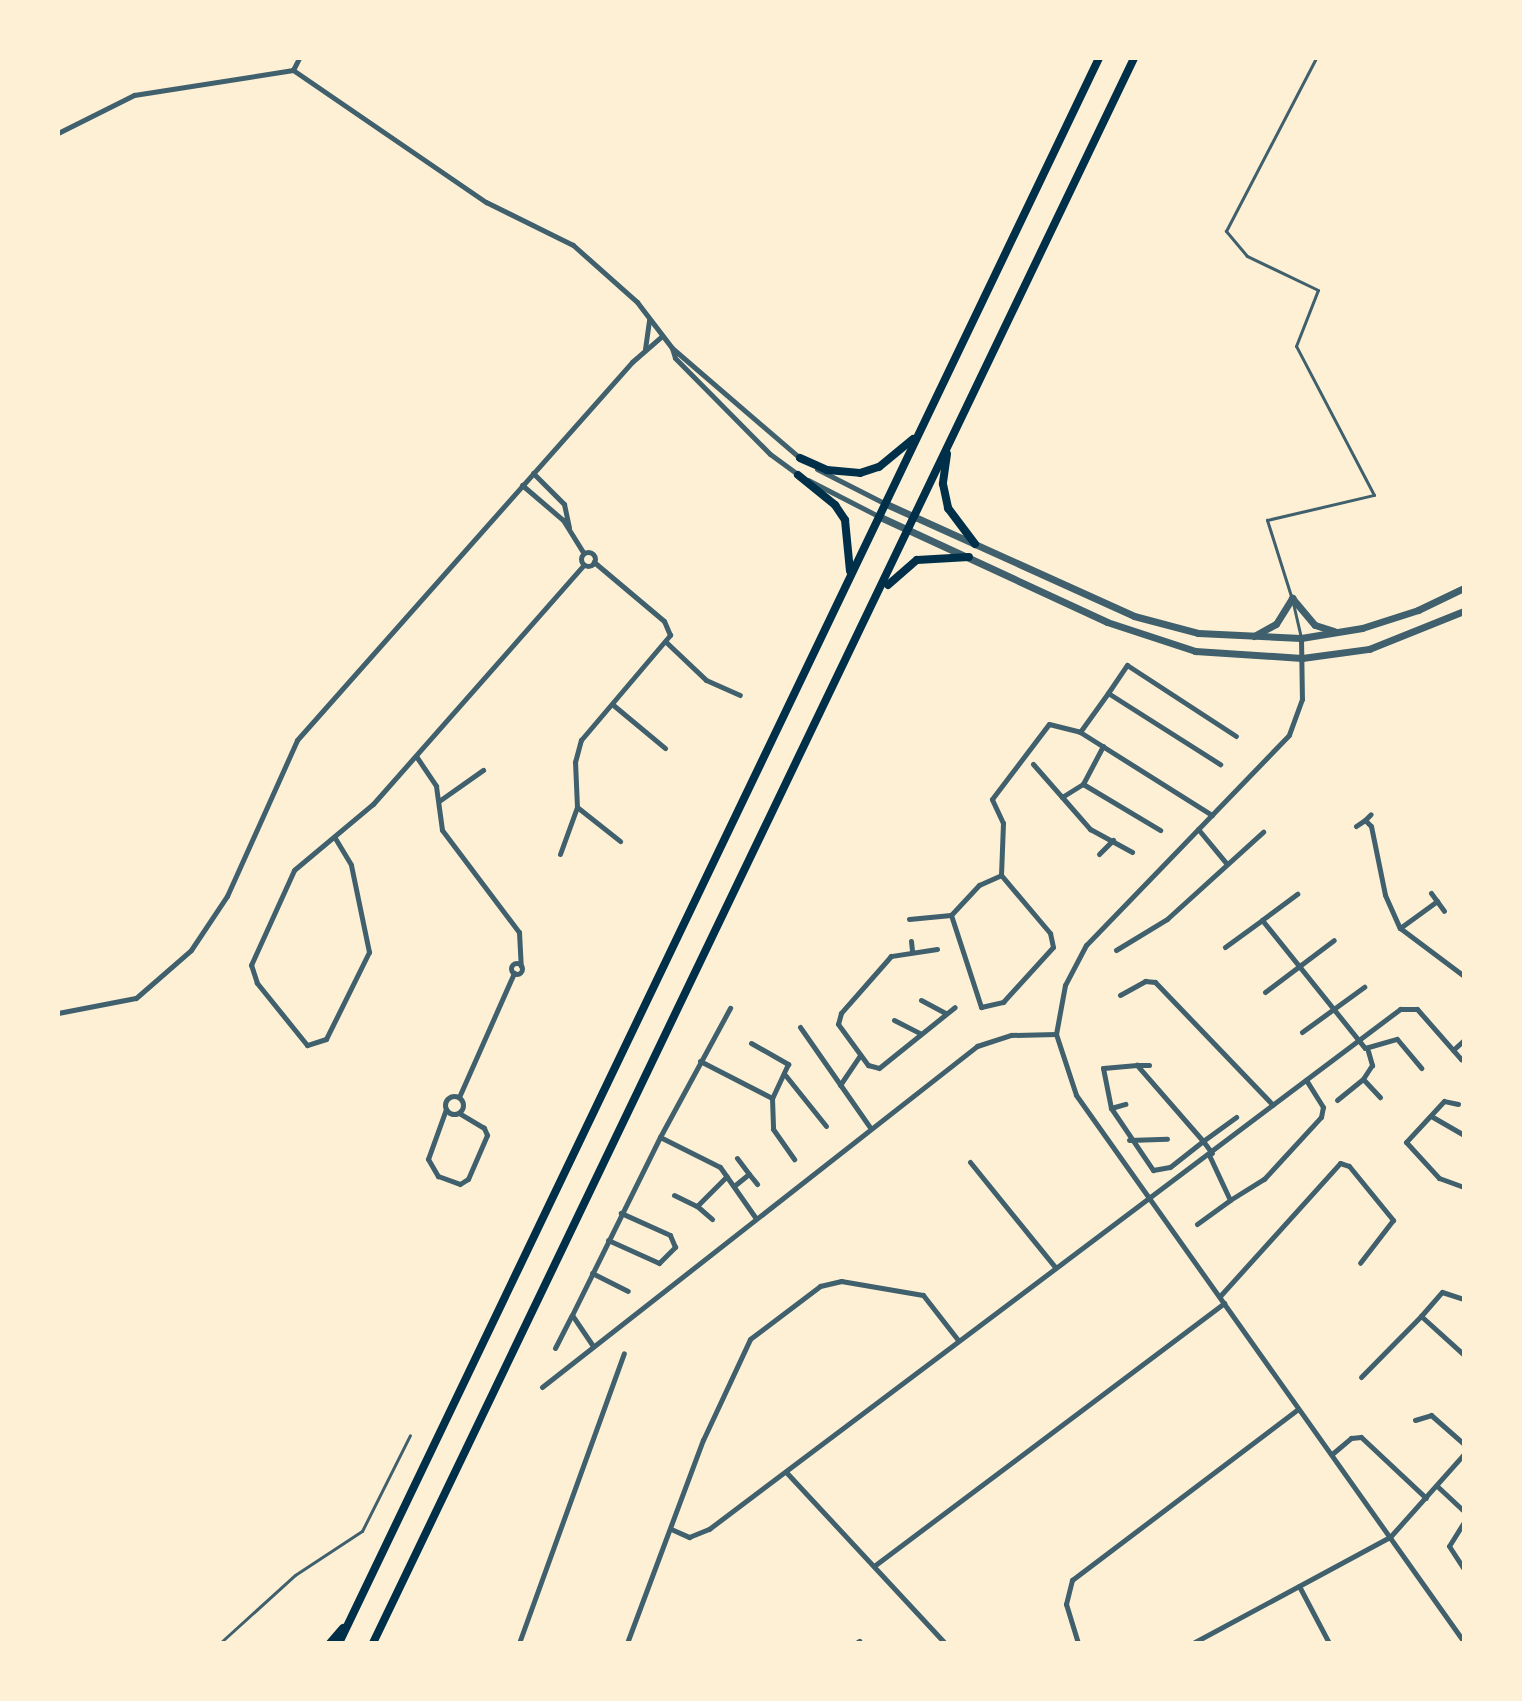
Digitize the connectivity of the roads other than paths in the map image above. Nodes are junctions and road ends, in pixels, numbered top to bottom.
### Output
1 (299, 58) edge
2 (1099, 58) edge
3 (1134, 58) edge
4 (1316, 58) edge
5 (293, 70) junction
6 (58, 133) edge
7 (649, 317) junction
8 (661, 337) junction
9 (672, 348) junction
10 (645, 350) junction
11 (916, 437) junction
12 (948, 446) junction
13 (800, 458) junction
14 (533, 473) junction
15 (798, 475) junction
16 (522, 485) junction
17 (884, 503) junction
18 (913, 515) junction
19 (878, 516) junction
20 (570, 528) junction
21 (907, 529) junction
22 (975, 544) junction
23 (584, 553) junction
24 (969, 557) junction
25 (594, 562) junction
26 (584, 565) junction
27 (850, 576) junction
28 (1464, 588) edge
29 (1292, 598) junction
30 (877, 601) junction
31 (1464, 611) edge
32 (1340, 631) junction
33 (1249, 638) junction
34 (1301, 638) junction
35 (666, 642) junction
36 (1302, 658) junction
37 (1108, 693) junction
38 (740, 695) dead end
39 (612, 704) junction
40 (1080, 732) junction
41 (1236, 736) dead end
42 (1103, 746) junction
43 (665, 748) dead end
44 (416, 756) junction
45 (1033, 764) dead end
46 (1220, 764) dead end
47 (483, 770) dead end
48 (1083, 784) junction
49 (1062, 797) junction
50 (439, 801) junction
51 (577, 807) junction
52 (1371, 814) dead end
53 (1212, 815) junction
54 (1365, 820) junction
55 (1356, 826) dead end
56 (1198, 829) junction
57 (1160, 830) dead end
58 (1263, 832) dead end
59 (335, 838) junction
60 (1113, 840) junction
61 (620, 841) dead end
62 (1132, 852) dead end
63 (560, 854) dead end
64 (1099, 854) dead end
65 (1226, 863) junction
66 (1001, 875) junction
67 (1431, 893) dead end
68 (1297, 894) dead end
69 (1437, 901) junction
70 (1444, 911) dead end
71 (951, 915) junction
72 (909, 919) dead end
73 (1262, 920) junction
74 (1400, 928) junction
75 (1334, 940) dead end
76 (911, 941) dead end
77 (1225, 947) dead end
78 (937, 949) dead end
79 (1116, 950) dead end
80 (912, 951) junction
81 (1299, 967) junction
82 (1464, 976) edge
83 (1364, 987) dead end
84 (1265, 992) dead end
85 (1120, 995) dead end
86 (921, 1000) dead end
87 (955, 1007) dead end
88 (730, 1008) dead end
89 (1333, 1009) junction
90 (58, 1013) edge
91 (945, 1013) junction
92 (894, 1020) dead end
93 (800, 1027) dead end
94 (1302, 1032) dead end
95 (921, 1034) junction
96 (1056, 1034) junction
97 (1464, 1040) edge
98 (1358, 1041) junction
99 (751, 1043) dead end
100 (1453, 1050) junction
101 (1368, 1051) junction
102 (860, 1055) junction
103 (1462, 1057) edge
104 (700, 1061) junction
105 (1137, 1065) junction
106 (1149, 1065) dead end
107 (1421, 1068) dead end
108 (786, 1076) junction
109 (1363, 1079) junction
110 (1306, 1080) junction
111 (840, 1085) junction
112 (459, 1097) junction
113 (1380, 1097) dead end
114 (772, 1098) junction
115 (1337, 1100) dead end
116 (1125, 1104) dead end
117 (1458, 1104) dead end
118 (1273, 1105) junction
119 (1111, 1108) junction
120 (446, 1109) junction
121 (459, 1113) junction
122 (1431, 1116) junction
123 (1236, 1117) dead end
124 (826, 1126) dead end
125 (869, 1126) junction
126 (1464, 1135) edge
127 (660, 1137) junction
128 (1167, 1139) dead end
129 (1128, 1140) junction
130 (1203, 1141) junction
131 (1210, 1154) junction
132 (737, 1158) dead end
133 (794, 1159) dead end
134 (970, 1162) dead end
135 (749, 1174) junction
136 (727, 1176) junction
137 (757, 1184) dead end
138 (734, 1186) junction
139 (1464, 1187) edge
140 (674, 1195) dead end
141 (1150, 1199) junction
142 (1230, 1200) junction
143 (697, 1206) junction
144 (621, 1213) junction
145 (755, 1217) junction
146 (712, 1219) dead end
147 (1197, 1224) dead end
148 (608, 1240) junction
149 (1360, 1263) dead end
150 (1055, 1267) junction
151 (592, 1273) junction
152 (628, 1291) dead end
153 (1220, 1296) junction
154 (1464, 1299) edge
155 (1224, 1303) junction
156 (572, 1315) junction
157 (1421, 1316) junction
158 (958, 1340) junction
159 (593, 1346) junction
160 (555, 1348) dead end
161 (624, 1353) dead end
162 (1464, 1355) edge
163 (1361, 1377) dead end
164 (542, 1387) dead end
165 (1298, 1409) junction
166 (1415, 1420) dead end
167 (410, 1435) dead end
168 (1464, 1444) edge
169 (1332, 1454) junction
170 (1464, 1454) edge
171 (786, 1472) junction
172 (1437, 1486) junction
173 (1426, 1498) junction
174 (1464, 1511) edge
175 (1464, 1522) edge
176 (671, 1529) junction
177 (1390, 1537) junction
178 (874, 1566) junction
179 (1464, 1569) edge
180 (1299, 1586) junction
181 (350, 1620) junction
182 (1208, 1640) edge
183 (1464, 1642) edge
184 (220, 1643) edge
185 (330, 1643) edge
186 (339, 1643) edge
187 (373, 1643) edge
188 (519, 1643) edge
189 (627, 1643) edge
190 (945, 1643) edge
191 (1078, 1643) edge
192 (1193, 1643) edge
193 (1329, 1643) edge

1 - 5 street
2 - 11 main road
3 - 12 main road
4 - 29 lane
5 - 6 street
5 - 7 street
7 - 8 street
7 - 10 street
8 - 9 street
8 - 10 street
9 - 13 street
9 - 15 street
10 - 14 street
11 - 13 main road
11 - 17 main road
12 - 18 main road
12 - 22 main road
13 - 17 street
14 - 16 street
14 - 20 street
15 - 19 street
15 - 27 main road
16 - 20 street
16 - 90 street
17 - 18 street
17 - 19 main road
18 - 21 main road
18 - 22 street
19 - 21 street
19 - 27 main road
20 - 23 street
21 - 24 street
21 - 30 main road
22 - 33 street
23 - 25 street
23 - 26 street
24 - 30 main road
24 - 36 street
25 - 26 street
25 - 35 street
26 - 44 street
27 - 181 main road
28 - 32 street
29 - 32 street
29 - 33 street
29 - 34 lane
30 - 187 main road
31 - 36 street
32 - 34 street
33 - 34 street
34 - 36 street
35 - 38 street
35 - 39 street
36 - 53 street
37 - 40 street
37 - 41 street
37 - 46 street
39 - 43 street
39 - 51 street
40 - 42 street
40 - 66 street
42 - 48 street
42 - 53 street
44 - 50 street
44 - 59 street
45 - 49 street
47 - 50 street
48 - 49 street
48 - 57 street
49 - 60 street
50 - 112 street
51 - 61 street
51 - 63 street
52 - 54 street
53 - 56 street
54 - 55 street
54 - 74 street
56 - 65 street
56 - 96 street
58 - 65 street
59 - 59 street
60 - 62 street
60 - 64 street
65 - 79 street
66 - 71 street
66 - 71 street
67 - 69 street
68 - 73 street
69 - 70 street
69 - 74 street
71 - 72 street
73 - 77 street
73 - 81 street
74 - 82 street
75 - 81 street
76 - 80 street
78 - 80 street
80 - 102 street
81 - 84 street
81 - 89 street
83 - 89 street
85 - 118 street
86 - 91 street
87 - 91 street
88 - 104 street
89 - 94 street
89 - 98 street
91 - 95 street
92 - 95 street
93 - 111 street
95 - 102 street
96 - 125 street
96 - 141 street
97 - 100 street
98 - 100 street
98 - 101 street
98 - 110 street
99 - 108 street
100 - 103 street
101 - 107 street
101 - 109 street
102 - 111 street
104 - 114 street
104 - 127 street
105 - 106 street
105 - 119 street
105 - 130 street
108 - 114 street
108 - 124 street
109 - 113 street
109 - 115 street
110 - 118 street
110 - 142 street
111 - 125 street
112 - 120 street
112 - 121 street
114 - 133 street
116 - 119 street
117 - 122 street
118 - 131 street
119 - 129 street
120 - 121 street
120 - 121 street
122 - 126 street
122 - 139 street
123 - 130 street
125 - 145 street
127 - 136 street
127 - 144 street
128 - 129 street
129 - 130 street
130 - 131 street
131 - 141 street
131 - 142 street
132 - 135 street
134 - 150 street
135 - 137 street
135 - 138 street
136 - 138 street
136 - 143 street
138 - 145 street
140 - 143 street
141 - 150 street
141 - 153 street
142 - 147 street
143 - 146 street
144 - 148 street
144 - 148 street
145 - 159 street
148 - 151 street
149 - 153 street
150 - 158 street
151 - 152 street
151 - 156 street
153 - 155 street
154 - 157 street
155 - 165 street
155 - 178 street
156 - 159 street
156 - 160 street
157 - 162 street
157 - 163 street
158 - 171 street
158 - 176 street
159 - 164 street
161 - 188 street
165 - 169 street
165 - 191 street
166 - 168 street
167 - 184 lane
169 - 173 street
169 - 177 street
170 - 172 street
171 - 176 street
171 - 178 street
172 - 173 street
172 - 174 street
173 - 177 street
175 - 179 street
176 - 189 street
177 - 180 street
177 - 183 street
178 - 190 street
180 - 182 street
180 - 193 street
181 - 185 main road
181 - 186 main road
182 - 192 street

